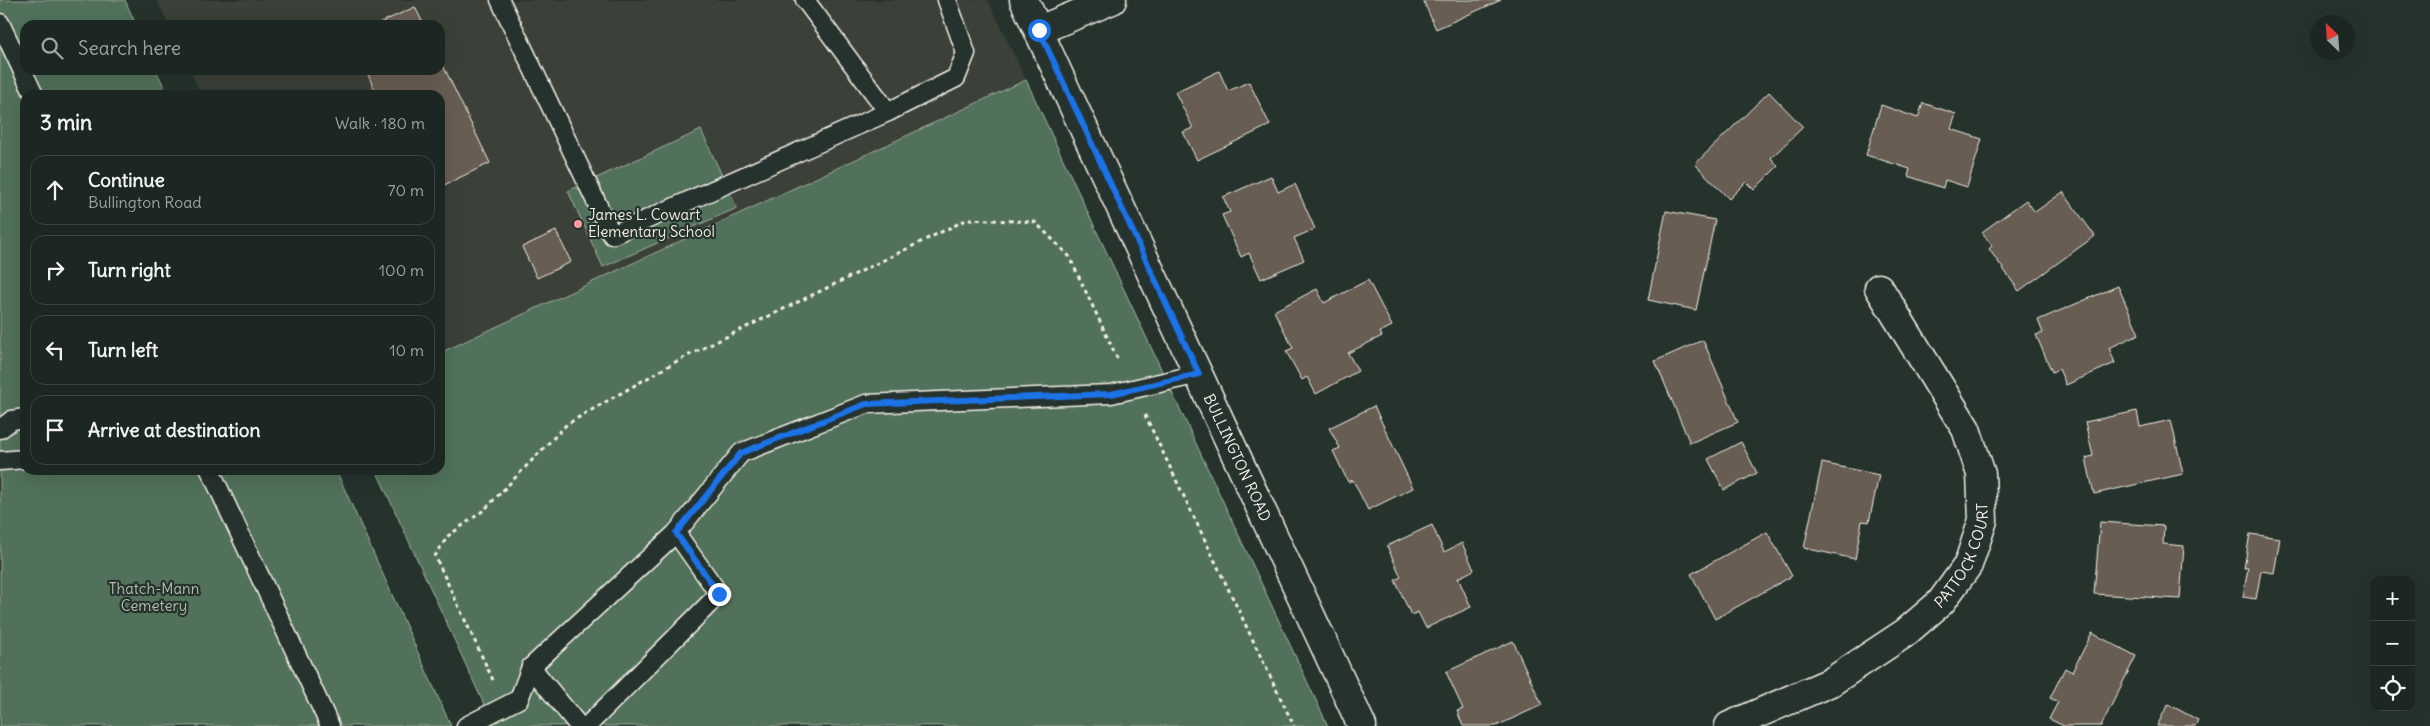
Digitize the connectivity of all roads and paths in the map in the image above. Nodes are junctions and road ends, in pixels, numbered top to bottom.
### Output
1 (500, 0) edge
2 (805, 0) edge
3 (947, 0) edge
4 (1024, 0) edge
5 (1112, 0) edge
6 (0, 23) edge
7 (1039, 30) junction
8 (20, 65) edge
9 (25, 75) edge
10 (32, 90) edge
11 (888, 112) junction
12 (1878, 288) dead end
13 (1199, 374) junction
14 (20, 419) edge
15 (0, 429) edge
16 (20, 459) edge
17 (0, 461) edge
18 (212, 475) edge
19 (676, 533) junction
20 (435, 556) dead end
21 (531, 667) junction
22 (506, 706) junction
23 (330, 726) edge
24 (466, 726) edge
25 (579, 726) edge
26 (587, 726) edge
27 (1362, 726) edge
28 (1729, 726) edge

1 - 11 lane
2 - 11 lane
3 - 11 lane
4 - 7 street, BULLINGTON ROAD
5 - 7 street
6 - 8 lane
7 - 13 street, BULLINGTON ROAD
9 - 10 lane
12 - 28 street, PATTOCK COURT
13 - 19 lane
13 - 27 street, BULLINGTON ROAD
14 - 15 lane
16 - 17 lane
18 - 23 lane
19 - 21 lane
19 - 26 lane
20 - 22 path
21 - 22 lane
21 - 25 lane
22 - 24 lane

